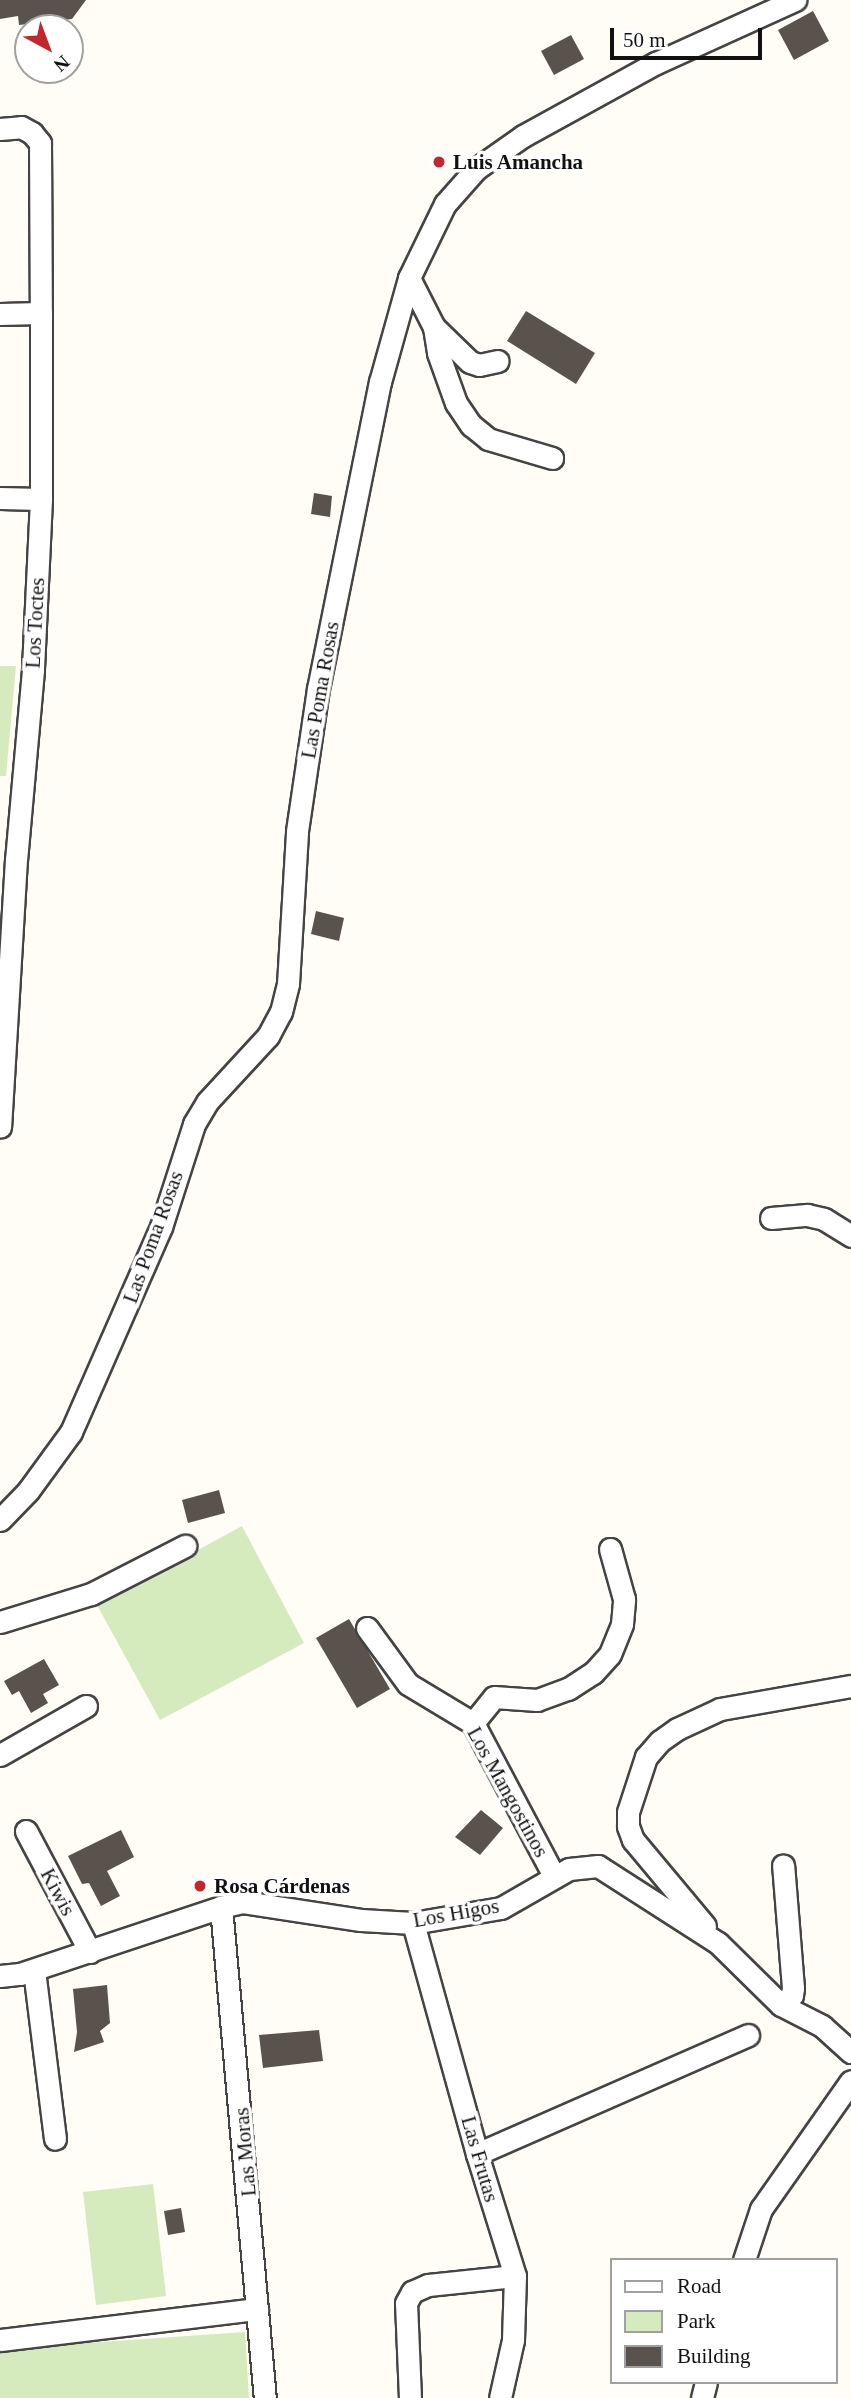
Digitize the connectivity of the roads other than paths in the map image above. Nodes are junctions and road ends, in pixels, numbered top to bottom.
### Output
1 (795, 0) edge
2 (10, 128) edge
3 (409, 278) junction
4 (41, 313) junction
5 (0, 314) edge
6 (434, 327) junction
7 (498, 361) dead end
8 (552, 458) dead end
9 (0, 498) edge
10 (41, 499) junction
11 (8, 858) edge
12 (0, 1127) edge
13 (771, 1218) dead end
14 (851, 1236) edge
15 (0, 1520) edge
16 (186, 1546) dead end
17 (610, 1549) dead end
18 (0, 1622) edge
19 (367, 1628) dead end
20 (851, 1686) edge
21 (86, 1706) dead end
22 (473, 1723) junction
23 (0, 1755) edge
24 (26, 1831) dead end
25 (783, 1865) dead end
26 (554, 1876) junction
27 (221, 1907) junction
28 (412, 1923) junction
29 (718, 1942) junction
30 (90, 1952) junction
31 (34, 1969) junction
32 (0, 1976) edge
33 (781, 2005) junction
34 (748, 2035) dead end
35 (851, 2052) edge
36 (851, 2081) edge
37 (55, 2139) dead end
38 (477, 2154) junction
39 (745, 2258) edge
40 (515, 2276) junction
41 (257, 2309) junction
42 (0, 2340) edge
43 (265, 2398) edge
44 (410, 2398) edge
45 (500, 2398) edge

1 - 3 street, Las Poma Rosas
2 - 4 street, Los Toctes
3 - 6 street
3 - 15 street, Las Poma Rosas
4 - 5 street
4 - 10 street, Los Toctes
6 - 7 street
6 - 8 street
9 - 10 street
10 - 11 street, Los Toctes
11 - 12 street, Los Toctes
13 - 14 street
16 - 18 street
17 - 22 street
19 - 22 street, Los Mangostinos
20 - 29 street
21 - 23 street
22 - 26 street, Los Mangostinos
24 - 30 street, Kiwis
25 - 33 street
26 - 28 street, Los Higos
26 - 29 street, Los Higos
27 - 28 street, Los Higos
27 - 30 street, Los Higos
27 - 41 street, Las Moras
28 - 38 street, Las Frutas
29 - 33 street, Los Higos
30 - 31 street, Los Higos
31 - 32 street, Los Higos
31 - 37 street
33 - 35 street, Los Higos
34 - 38 street
36 - 39 street
38 - 40 street, Las Frutas
40 - 44 street
40 - 45 street, Las Frutas
41 - 42 street
41 - 43 street, Las Moras

